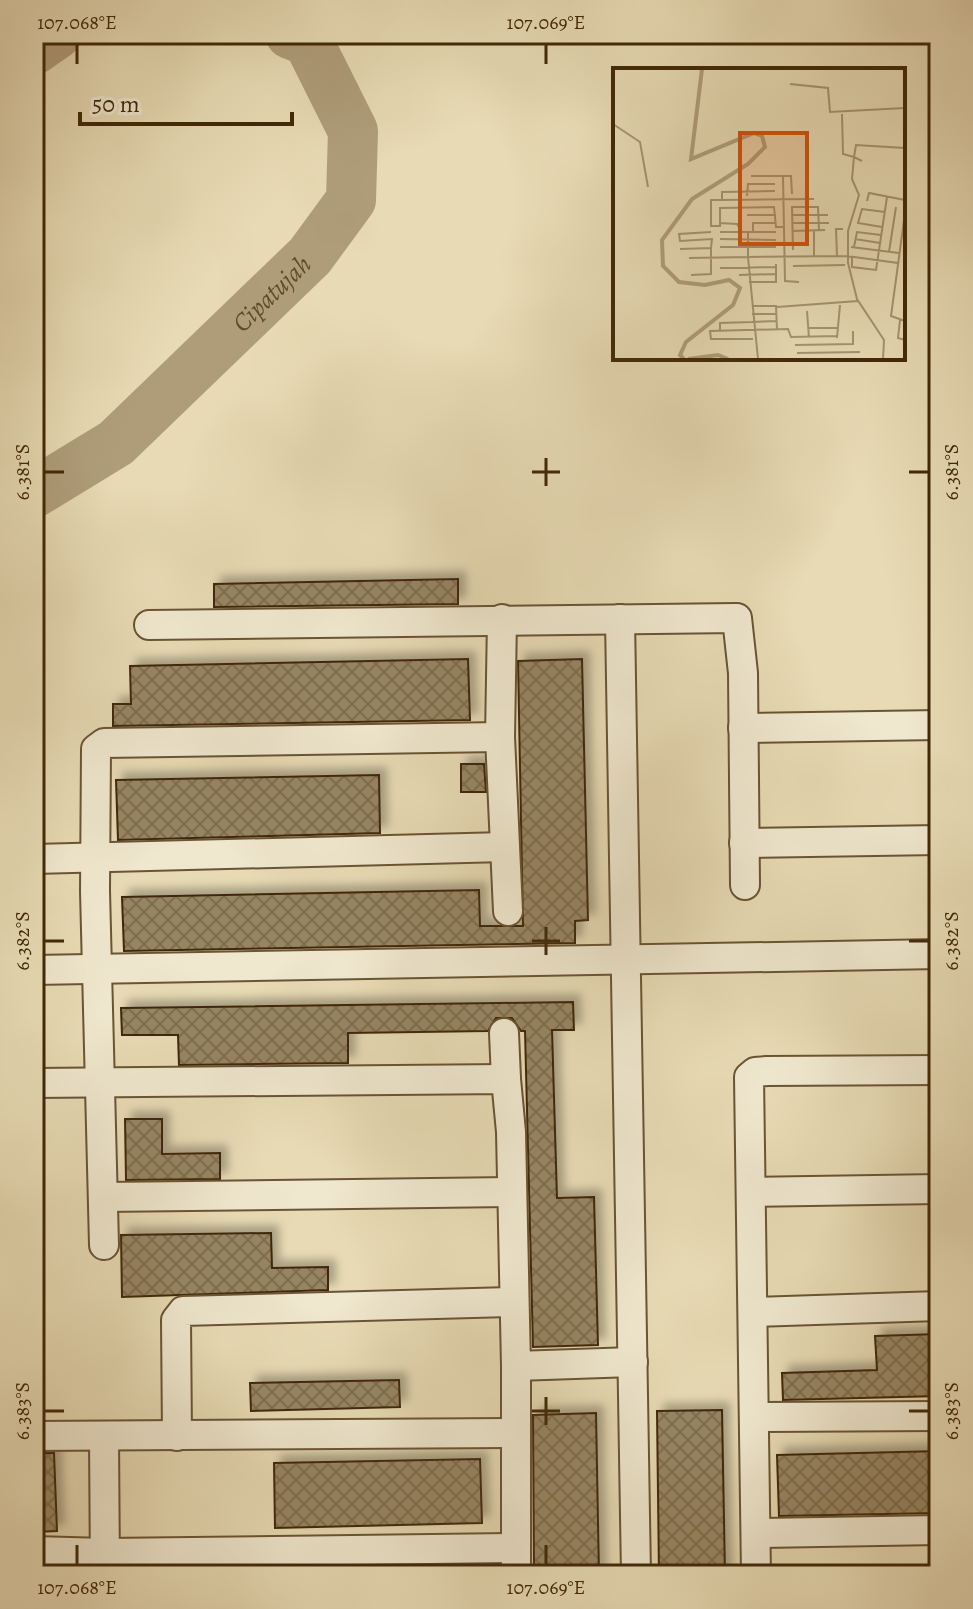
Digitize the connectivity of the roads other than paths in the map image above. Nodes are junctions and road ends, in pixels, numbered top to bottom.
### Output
1 (502, 619) junction
2 (620, 619) junction
3 (149, 625) dead end
4 (939, 725) edge
5 (743, 728) junction
6 (500, 737) junction
7 (939, 840) edge
8 (744, 843) junction
9 (505, 847) junction
10 (34, 859) edge
11 (94, 859) junction
12 (745, 885) dead end
13 (508, 911) dead end
14 (939, 954) edge
15 (627, 958) junction
16 (34, 970) edge
17 (97, 970) junction
18 (504, 1033) dead end
19 (939, 1070) edge
20 (506, 1079) junction
21 (100, 1082) junction
22 (34, 1083) edge
23 (939, 1189) edge
24 (512, 1192) junction
25 (751, 1192) junction
26 (103, 1197) junction
27 (104, 1245) dead end
28 (514, 1302) junction
29 (939, 1306) edge
30 (753, 1312) junction
31 (633, 1362) junction
32 (516, 1366) junction
33 (939, 1416) edge
34 (755, 1417) junction
35 (513, 1433) junction
36 (34, 1436) edge
37 (104, 1436) junction
38 (177, 1436) junction
39 (939, 1530) edge
40 (756, 1533) junction
41 (34, 1551) edge
42 (516, 1561) edge
43 (105, 1564) edge
44 (636, 1575) edge
45 (756, 1575) edge

1 - 2 street
1 - 3 street
1 - 6 street
2 - 5 street
2 - 15 street
4 - 5 street
5 - 8 street
6 - 9 street
6 - 11 street
7 - 8 street
8 - 12 street
9 - 11 street
9 - 13 street
10 - 11 street
11 - 17 street
14 - 15 street
15 - 17 street
15 - 31 street
16 - 17 street
17 - 21 street
18 - 20 street
19 - 25 street
20 - 21 street
20 - 24 street
21 - 22 street
21 - 26 street
23 - 25 street
24 - 26 street
24 - 28 street
25 - 30 street
26 - 27 street
28 - 32 street
28 - 38 street
29 - 30 street
30 - 34 street
31 - 32 street
31 - 44 street
32 - 35 street
33 - 34 street
34 - 40 street
35 - 38 street
35 - 42 street
36 - 37 street
37 - 38 street
37 - 43 street
39 - 40 street
40 - 45 street
41 - 43 street
42 - 43 street

